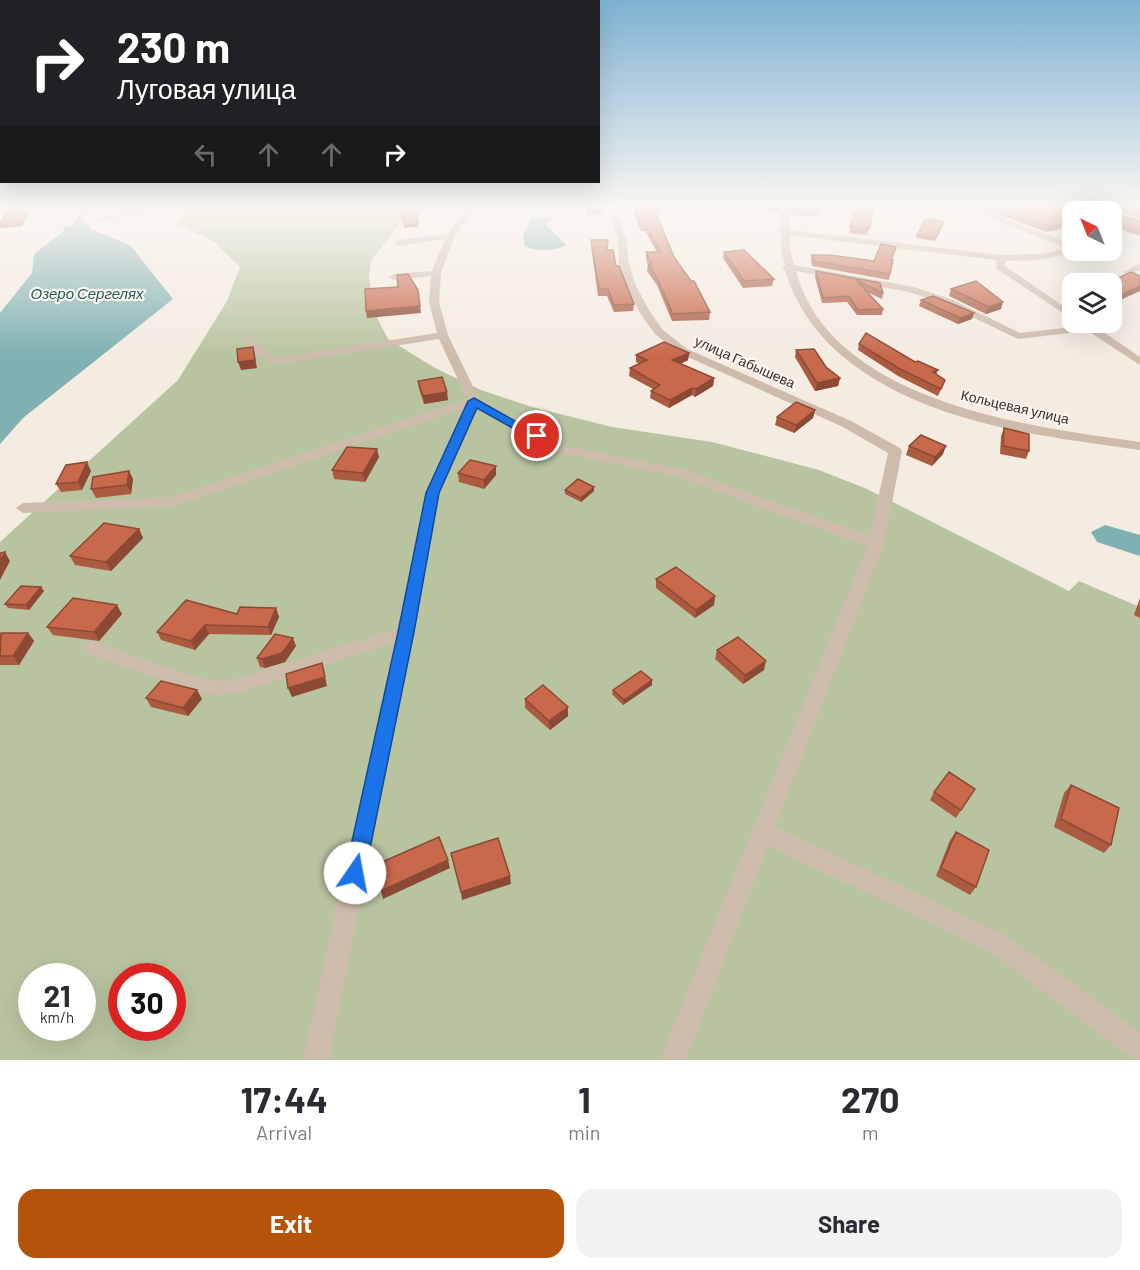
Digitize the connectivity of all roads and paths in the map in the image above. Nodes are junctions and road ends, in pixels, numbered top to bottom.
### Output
1 (442, 257) edge
2 (623, 257) edge
3 (786, 257) edge
4 (997, 257) edge
5 (1021, 257) edge
6 (1001, 258) junction
7 (787, 267) junction
8 (1140, 267) edge
9 (436, 273) junction
10 (394, 277) dead end
11 (1140, 279) edge
12 (1062, 309) edge
13 (1062, 329) edge
14 (1098, 333) edge
15 (443, 335) junction
16 (245, 341) dead end
17 (1140, 362) edge
18 (474, 401) junction
19 (1140, 446) edge
20 (23, 508) dead end
21 (876, 544) junction
22 (406, 632) junction
23 (93, 648) dead end
24 (764, 833) junction
25 (1140, 1048) edge
26 (316, 1060) edge
27 (673, 1060) edge

1 - 9 street
2 - 21 street, улица Габышева
3 - 7 street, Кольцевая улица
4 - 6 street
5 - 6 street
6 - 12 street
7 - 13 street
7 - 19 street, Кольцевая улица
8 - 11 street
9 - 10 street
9 - 15 street
14 - 17 street
15 - 16 street
15 - 18 street
18 - 20 street
18 - 21 street
18 - 22 street
21 - 24 street
22 - 23 street
22 - 26 street
24 - 25 street
24 - 27 street

